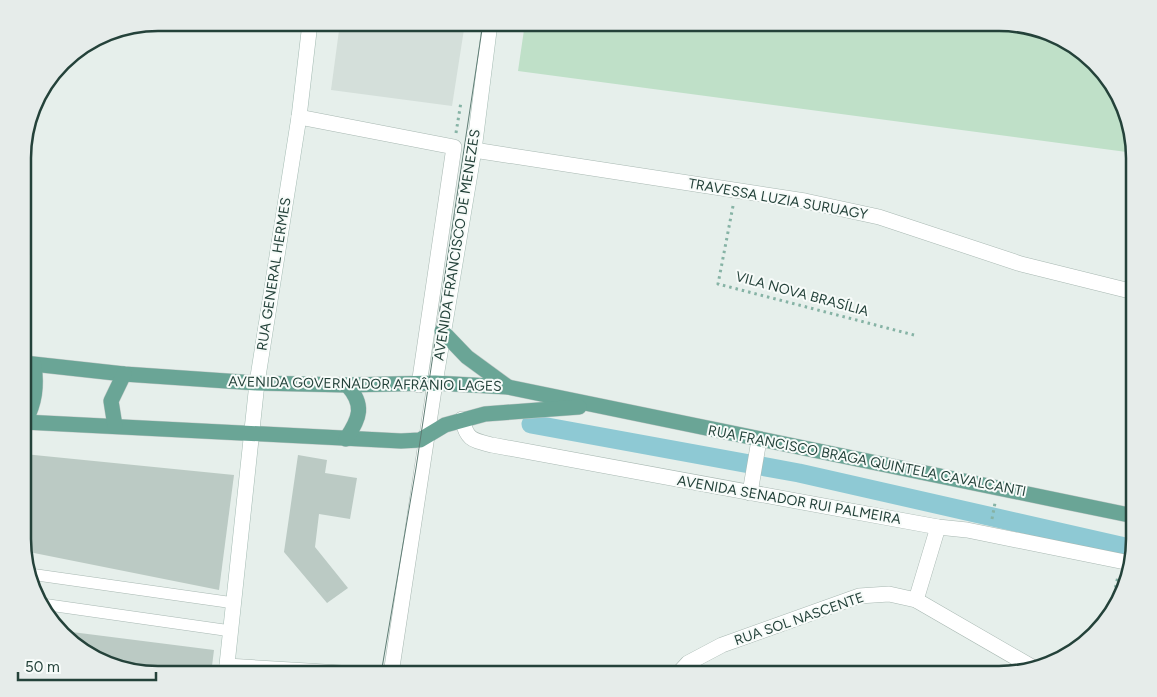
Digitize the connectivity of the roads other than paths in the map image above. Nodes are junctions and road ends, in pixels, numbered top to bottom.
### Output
1 (309, 31) edge
2 (489, 31) edge
3 (298, 116) junction
4 (474, 150) junction
5 (1125, 290) edge
6 (442, 331) junction
7 (31, 364) edge
8 (31, 369) edge
9 (124, 374) junction
10 (257, 383) junction
11 (435, 383) junction
12 (347, 385) junction
13 (419, 385) junction
14 (508, 387) junction
15 (601, 406) junction
16 (31, 407) edge
17 (462, 419) junction
18 (31, 422) edge
19 (115, 426) junction
20 (250, 436) junction
21 (426, 437) junction
22 (346, 439) junction
23 (758, 447) junction
24 (751, 485) junction
25 (1125, 514) edge
26 (938, 527) junction
27 (1123, 561) edge
28 (37, 575) edge
29 (916, 600) junction
30 (234, 603) junction
31 (50, 605) edge
32 (231, 631) junction
33 (1025, 663) edge
34 (687, 665) edge
35 (227, 666) edge
36 (392, 666) edge

1 - 3 street, RUA GENERAL HERMES
2 - 4 street, AVENIDA FRANCISCO DE MENEZES
3 - 10 street, RUA GENERAL HERMES
3 - 13 street
4 - 5 street, TRAVESSA LUZIA SURUAGY
4 - 6 street, AVENIDA FRANCISCO DE MENEZES
6 - 11 street, AVENIDA FRANCISCO DE MENEZES
6 - 14 main road
7 - 9 main road, AVENIDA GOVERNADOR AFRÂNIO LAGES
8 - 16 main road
9 - 10 main road, AVENIDA GOVERNADOR AFRÂNIO LAGES
9 - 19 main road
10 - 12 main road, AVENIDA GOVERNADOR AFRÂNIO LAGES
10 - 20 street, RUA GENERAL HERMES
11 - 13 main road, AVENIDA GOVERNADOR AFRÂNIO LAGES
11 - 14 main road, AVENIDA GOVERNADOR AFRÂNIO LAGES
11 - 21 street, AVENIDA FRANCISCO DE MENEZES
12 - 13 main road, AVENIDA GOVERNADOR AFRÂNIO LAGES
12 - 22 main road
14 - 15 main road, AVENIDA GOVERNADOR AFRÂNIO LAGES
15 - 17 main road, AVENIDA GOVERNADOR AFRÂNIO LAGES
15 - 23 main road, RUA FRANCISCO BRAGA QUINTELA CAVALCANTI
17 - 21 main road, AVENIDA GOVERNADOR AFRÂNIO LAGES
17 - 24 street, AVENIDA SENADOR RUI PALMEIRA
18 - 19 main road, AVENIDA GOVERNADOR AFRÂNIO LAGES
19 - 20 main road, AVENIDA GOVERNADOR AFRÂNIO LAGES
20 - 22 main road, AVENIDA GOVERNADOR AFRÂNIO LAGES
20 - 30 street, RUA GENERAL HERMES
21 - 22 main road, AVENIDA GOVERNADOR AFRÂNIO LAGES
21 - 36 street, AVENIDA FRANCISCO DE MENEZES
23 - 24 street
23 - 25 main road, RUA FRANCISCO BRAGA QUINTELA CAVALCANTI
24 - 26 street, AVENIDA SENADOR RUI PALMEIRA
26 - 27 street, AVENIDA SENADOR RUI PALMEIRA
26 - 29 street
28 - 30 lane
29 - 33 street, RUA SOL NASCENTE
29 - 34 street, RUA SOL NASCENTE
30 - 32 street, RUA GENERAL HERMES
31 - 32 lane
32 - 35 street, RUA GENERAL HERMES

